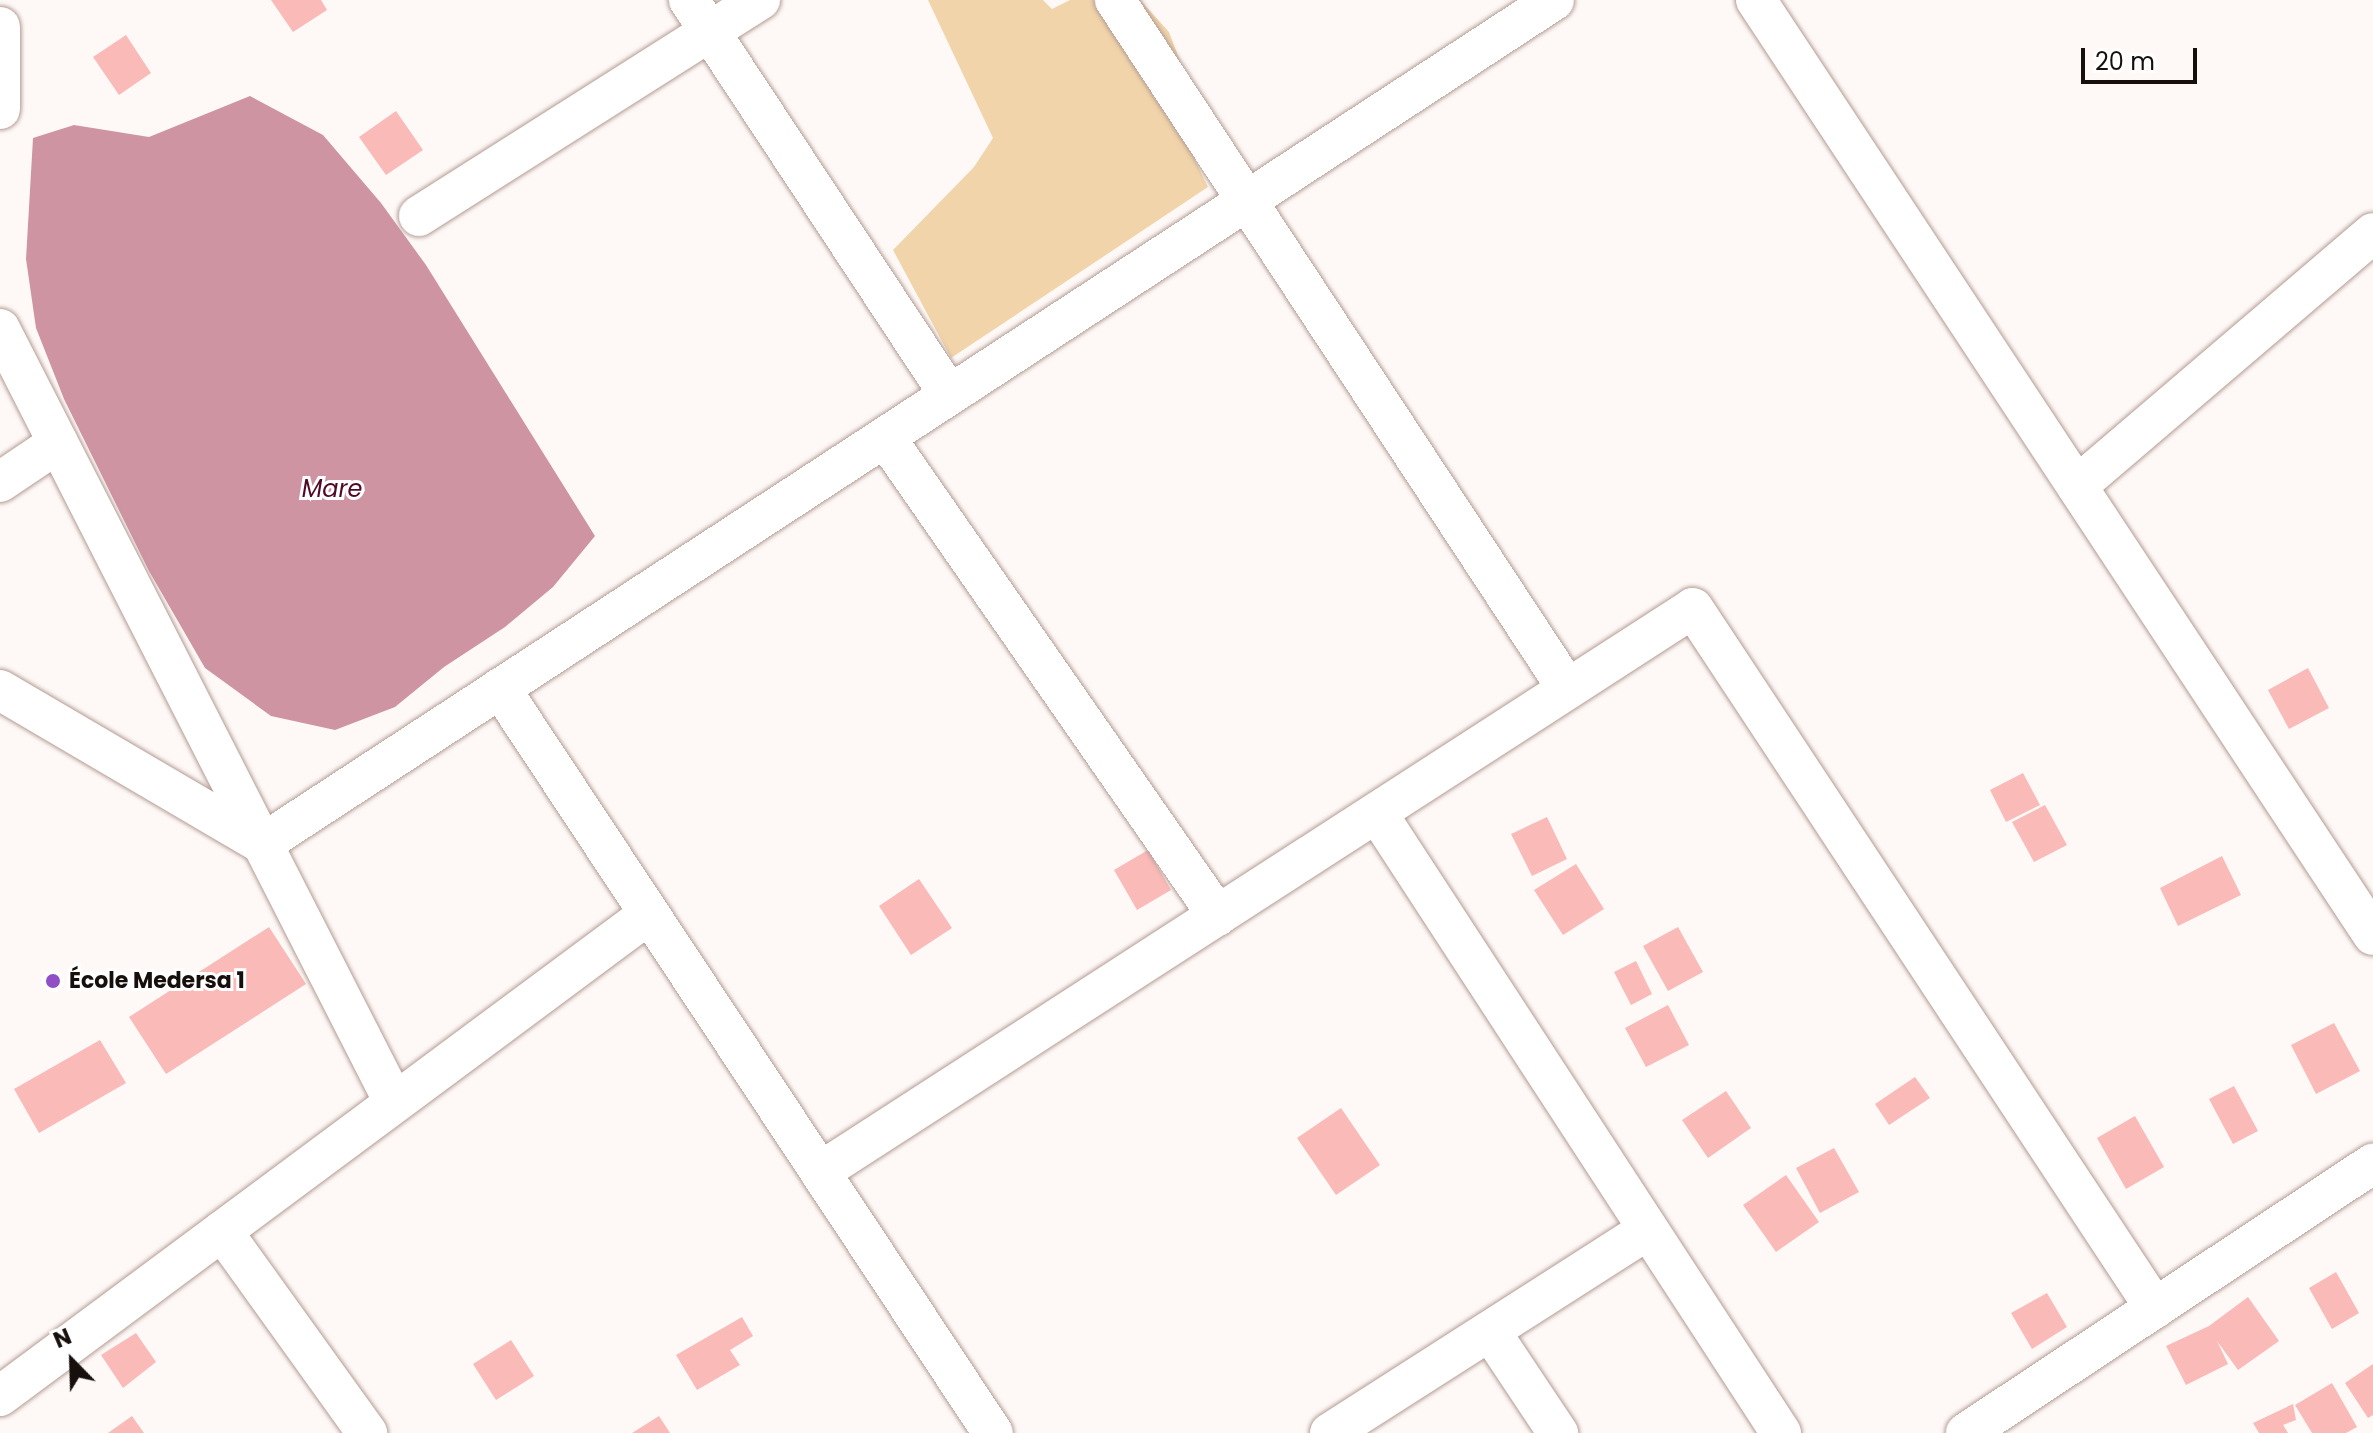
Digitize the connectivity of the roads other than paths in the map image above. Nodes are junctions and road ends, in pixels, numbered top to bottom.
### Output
1 (760, 0) edge
2 (1115, 0) edge
3 (1554, 0) edge
4 (1756, 0) edge
5 (700, 16) edge
6 (0, 27) edge
7 (0, 109) edge
8 (1247, 201) junction
9 (419, 216) dead end
10 (2373, 233) edge
11 (0, 329) edge
12 (949, 395) junction
13 (885, 437) junction
14 (58, 443) junction
15 (0, 482) edge
16 (2077, 486) junction
17 (500, 688) junction
18 (1567, 688) junction
19 (0, 690) edge
20 (1377, 813) junction
21 (262, 844) junction
22 (649, 914) junction
23 (1218, 916) junction
24 (2372, 931) edge
25 (394, 1102) junction
26 (2373, 1164) edge
27 (820, 1172) junction
28 (1648, 1230) junction
29 (222, 1231) junction
30 (2155, 1308) junction
31 (1490, 1331) junction
32 (0, 1396) edge
33 (367, 1433) edge
34 (993, 1433) edge
35 (1330, 1433) edge
36 (1558, 1433) edge
37 (1781, 1433) edge
38 (1966, 1433) edge

1 - 5 street
2 - 8 street
3 - 8 street
4 - 16 street
5 - 9 street
5 - 12 street
6 - 7 street
8 - 12 street
8 - 18 street
10 - 16 street
11 - 14 street
12 - 13 street
13 - 17 street
13 - 23 street
14 - 15 street
14 - 21 street
16 - 24 street
17 - 21 street
17 - 22 street
18 - 20 street
18 - 30 street
19 - 21 street
20 - 23 street
20 - 28 street
21 - 25 street
22 - 25 street
22 - 27 street
23 - 27 street
25 - 29 street
26 - 30 street
27 - 34 street
28 - 31 street
28 - 37 street
29 - 32 street
29 - 33 street
30 - 38 street
31 - 35 street
31 - 36 street

